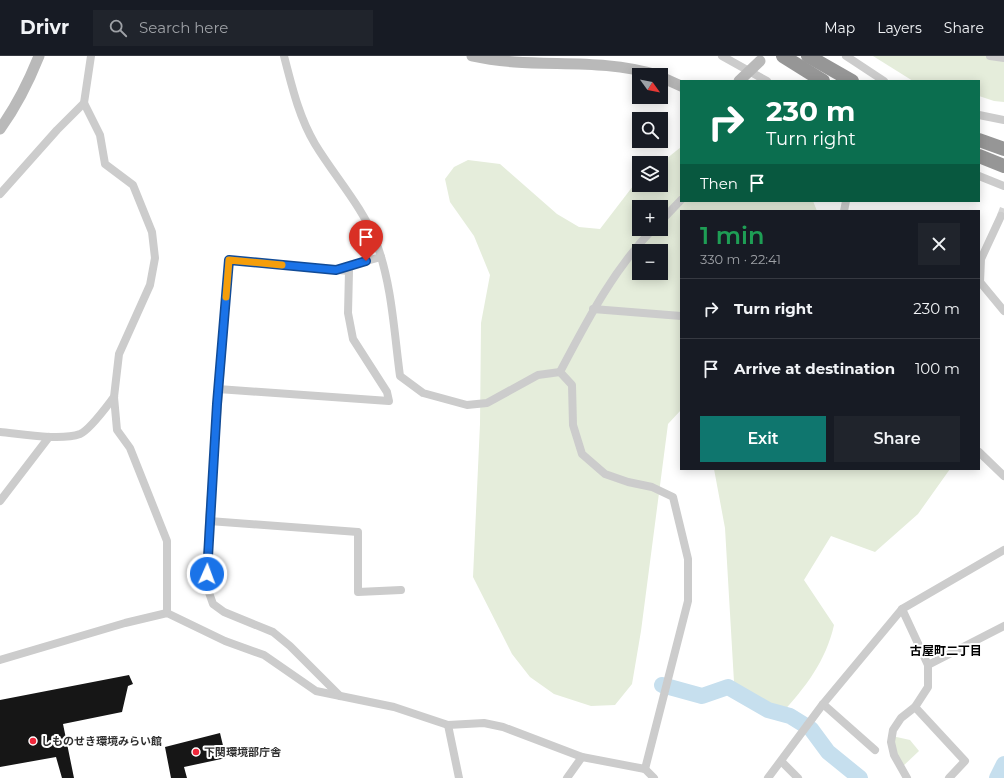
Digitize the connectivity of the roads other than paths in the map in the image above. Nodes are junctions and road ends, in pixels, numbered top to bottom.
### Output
1 (39, 56) edge
2 (91, 56) edge
3 (284, 56) edge
4 (474, 56) edge
5 (722, 56) edge
6 (784, 56) edge
7 (808, 56) edge
8 (846, 56) edge
9 (990, 56) edge
10 (1004, 58) edge
11 (760, 61) dead end
12 (639, 68) edge
13 (749, 72) junction
14 (668, 80) edge
15 (740, 80) edge
16 (765, 80) edge
17 (821, 80) edge
18 (850, 80) edge
19 (882, 80) edge
20 (680, 86) edge
21 (84, 103) junction
22 (980, 114) edge
23 (1004, 120) edge
24 (0, 128) edge
25 (980, 140) edge
26 (1004, 149) edge
27 (980, 156) edge
28 (1004, 167) edge
29 (980, 176) edge
30 (1004, 186) edge
31 (0, 194) edge
32 (680, 201) edge
33 (668, 214) edge
34 (1001, 216) dead end
35 (646, 236) edge
36 (380, 257) junction
37 (336, 270) junction
38 (593, 309) junction
39 (1004, 311) edge
40 (680, 316) edge
41 (560, 372) junction
42 (218, 389) junction
43 (114, 397) junction
44 (0, 432) edge
45 (48, 437) junction
46 (980, 453) edge
47 (1004, 476) edge
48 (0, 501) edge
49 (209, 521) junction
50 (1004, 550) edge
51 (401, 590) dead end
52 (902, 610) junction
53 (167, 613) junction
54 (1004, 626) edge
55 (0, 660) edge
56 (928, 665) junction
57 (340, 696) junction
58 (823, 704) junction
59 (915, 707) junction
60 (448, 724) junction
61 (875, 750) dead end
62 (582, 757) junction
63 (782, 762) junction
64 (645, 768) junction
65 (459, 778) edge
66 (568, 778) edge
67 (654, 778) edge
68 (768, 778) edge
69 (798, 778) edge
70 (907, 778) edge
71 (949, 778) edge

1 - 24 street
2 - 21 street
3 - 36 street
4 - 12 street
5 - 13 street
6 - 17 highway
7 - 18 highway
8 - 19 street
9 - 10 street
11 - 13 street
13 - 15 street
13 - 16 street
14 - 20 street
21 - 31 street
21 - 43 street
22 - 23 street
25 - 26 highway
27 - 28 highway
29 - 30 street
32 - 33 street
34 - 39 street
35 - 38 street
36 - 37 street
36 - 41 street
37 - 42 street
37 - 42 street
38 - 40 street
38 - 41 street
41 - 64 street
42 - 49 street
43 - 45 street
43 - 53 street
44 - 45 street
45 - 48 street
46 - 47 street
49 - 51 street
49 - 57 street
50 - 52 street
52 - 56 street
52 - 58 street
53 - 55 street
53 - 57 street
54 - 56 street
56 - 59 street
57 - 60 street
58 - 61 street
58 - 63 street
59 - 70 street
59 - 71 street
60 - 62 street
60 - 65 street
62 - 64 street
62 - 66 street
63 - 68 street
63 - 69 street
64 - 67 street

